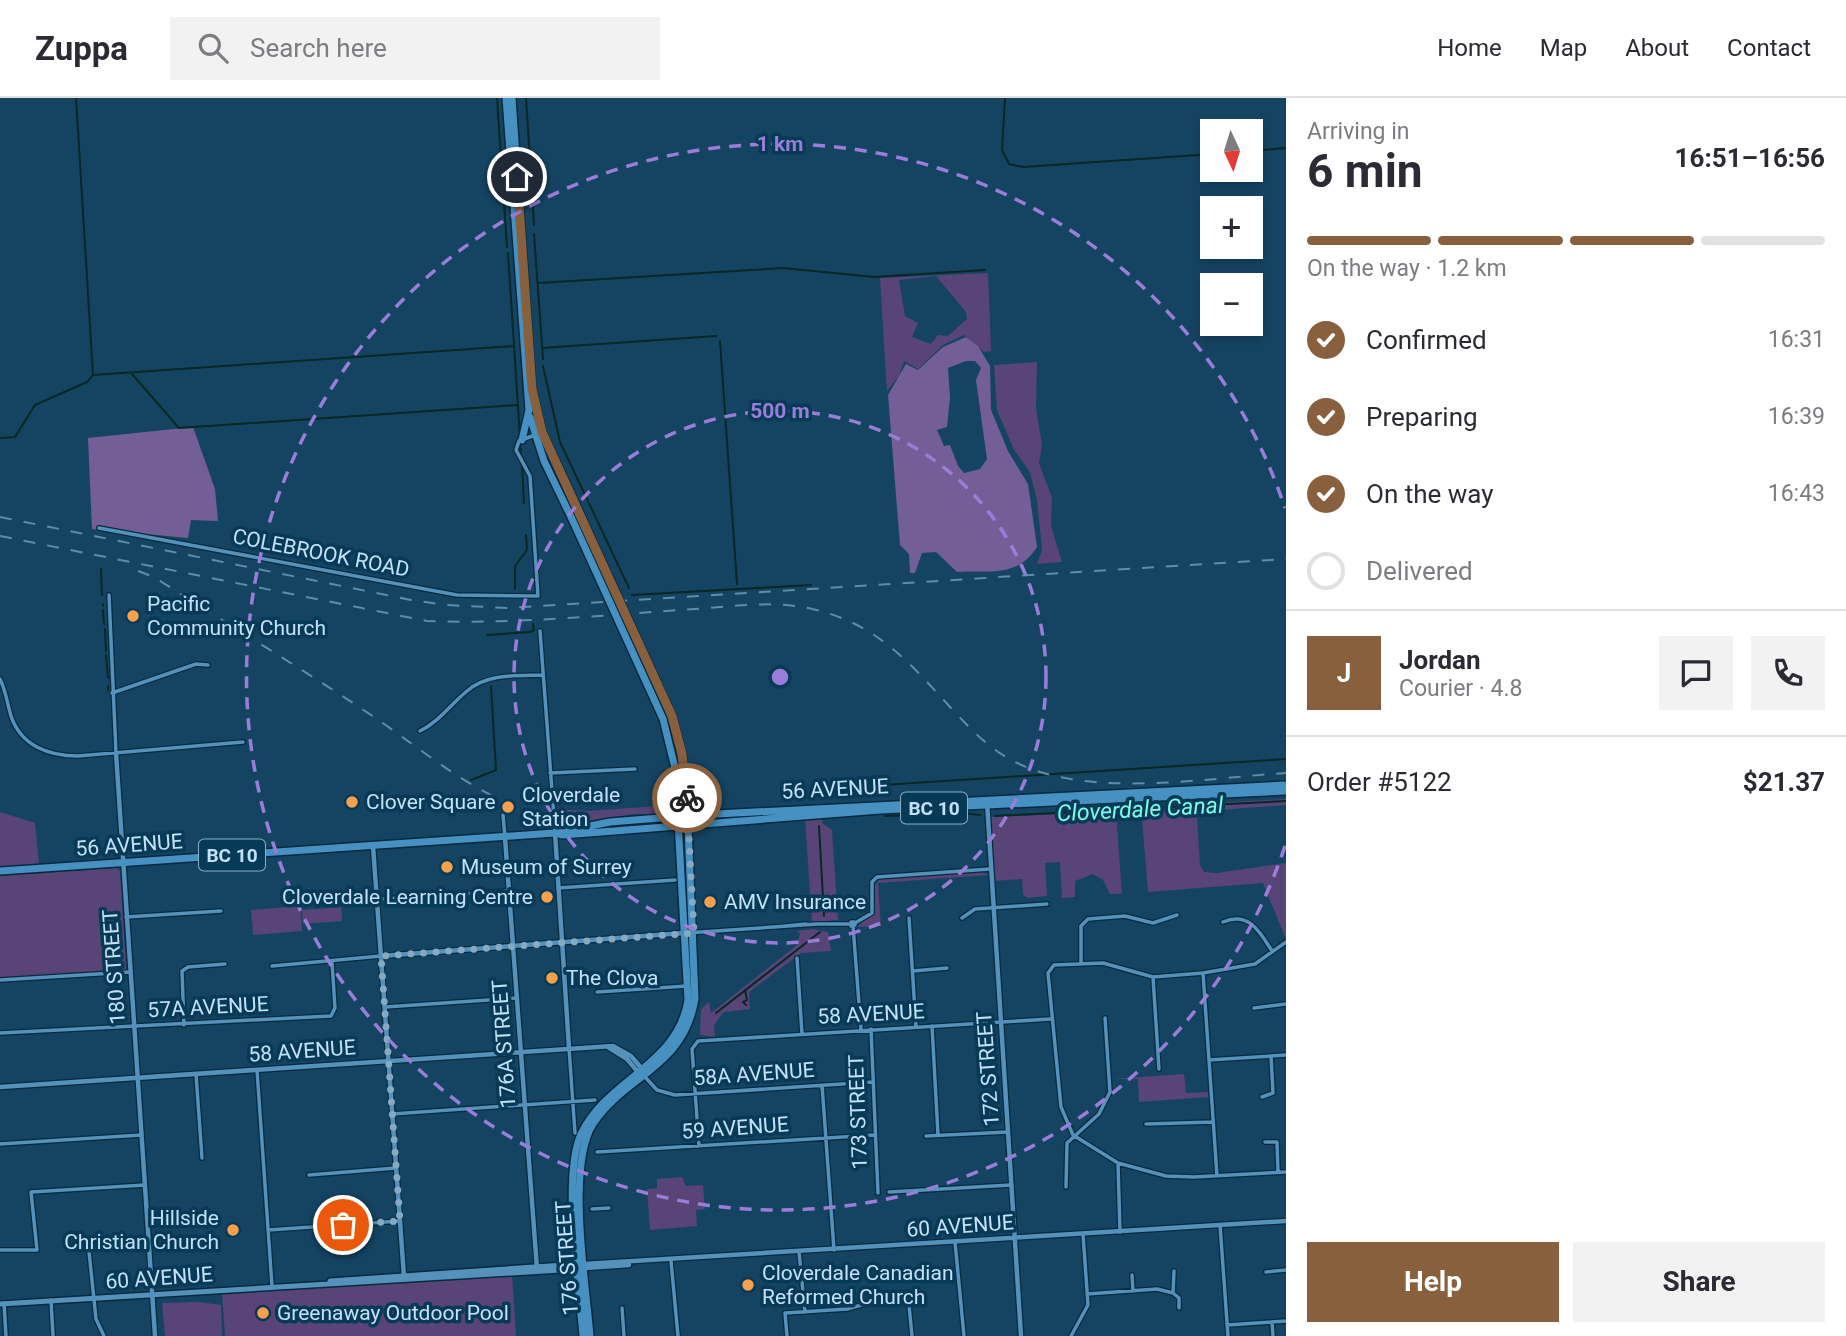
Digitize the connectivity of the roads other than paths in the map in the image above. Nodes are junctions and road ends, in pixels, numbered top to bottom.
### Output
1 (506, 98) edge
2 (512, 98) edge
3 (529, 410) junction
4 (538, 434) junction
5 (522, 440) junction
6 (99, 527) dead end
7 (109, 595) dead end
8 (540, 631) dead end
9 (208, 665) dead end
10 (543, 674) junction
11 (0, 679) edge
12 (112, 693) junction
13 (668, 718) junction
14 (420, 731) dead end
15 (243, 741) dead end
16 (116, 753) junction
17 (635, 769) dead end
18 (550, 773) junction
19 (1286, 785) edge
20 (1286, 791) edge
21 (678, 802) junction
22 (687, 802) junction
23 (987, 803) junction
24 (503, 815) dead end
25 (666, 817) junction
26 (705, 818) junction
27 (684, 820) junction
28 (661, 826) junction
29 (555, 833) junction
30 (684, 837) junction
31 (505, 838) junction
32 (373, 845) junction
33 (123, 863) junction
34 (990, 869) junction
35 (0, 871) edge
36 (675, 880) dead end
37 (558, 888) junction
38 (509, 891) junction
39 (377, 900) junction
40 (349, 901) dead end
41 (1047, 904) dead end
42 (993, 907) junction
43 (221, 911) dead end
44 (1177, 915) dead end
45 (127, 917) junction
46 (909, 918) dead end
47 (962, 918) dead end
48 (1223, 922) dead end
49 (853, 924) junction
50 (690, 933) junction
51 (562, 941) junction
52 (1286, 942) edge
53 (513, 944) junction
54 (1272, 951) junction
55 (381, 956) junction
56 (797, 958) dead end
57 (332, 962) junction
58 (1081, 963) junction
59 (225, 964) dead end
60 (272, 966) dead end
61 (947, 968) dead end
62 (913, 971) junction
63 (130, 972) junction
64 (1203, 974) junction
65 (1153, 976) junction
66 (0, 980) edge
67 (689, 986) junction
68 (597, 992) dead end
69 (517, 998) junction
70 (1286, 1004) edge
71 (385, 1007) junction
72 (1254, 1008) dead end
73 (1105, 1018) dead end
74 (1050, 1019) junction
75 (1001, 1022) junction
76 (184, 1025) junction
77 (134, 1026) junction
78 (932, 1026) junction
79 (916, 1027) junction
80 (871, 1029) junction
81 (861, 1030) junction
82 (0, 1033) edge
83 (802, 1034) junction
84 (569, 1048) junction
85 (521, 1052) junction
86 (1286, 1055) edge
87 (1271, 1056) junction
88 (389, 1060) junction
89 (1209, 1060) junction
90 (1159, 1069) dead end
91 (257, 1070) junction
92 (196, 1074) junction
93 (642, 1074) junction
94 (137, 1078) junction
95 (872, 1082) junction
96 (822, 1085) junction
97 (0, 1087) edge
98 (696, 1094) junction
99 (1262, 1097) dead end
100 (595, 1100) dead end
101 (573, 1101) junction
102 (524, 1104) junction
103 (392, 1114) junction
104 (1213, 1122) junction
105 (1146, 1124) dead end
106 (1008, 1132) junction
107 (575, 1133) dead end
108 (141, 1135) junction
109 (875, 1135) junction
110 (938, 1135) junction
111 (1073, 1135) junction
112 (926, 1136) dead end
113 (826, 1138) junction
114 (1265, 1143) dead end
115 (0, 1144) edge
116 (699, 1146) junction
117 (597, 1152) dead end
118 (202, 1158) dead end
119 (1118, 1163) junction
120 (396, 1168) junction
121 (1279, 1172) junction
122 (1286, 1172) edge
123 (309, 1175) dead end
124 (1217, 1176) junction
125 (145, 1185) junction
126 (1011, 1185) junction
127 (1066, 1187) dead end
128 (889, 1192) dead end
129 (878, 1193) dead end
130 (609, 1208) dead end
131 (592, 1209) dead end
132 (400, 1221) junction
133 (1286, 1221) edge
134 (1220, 1225) junction
135 (268, 1230) junction
136 (1120, 1231) junction
137 (1083, 1234) junction
138 (1014, 1238) junction
139 (88, 1242) dead end
140 (955, 1242) junction
141 (0, 1250) edge
142 (834, 1250) junction
143 (799, 1252) junction
144 (671, 1261) junction
145 (581, 1266) junction
146 (537, 1269) junction
147 (1286, 1270) edge
148 (1174, 1271) dead end
149 (1266, 1272) dead end
150 (479, 1273) junction
151 (1132, 1276) dead end
152 (404, 1277) junction
153 (272, 1286) junction
154 (1133, 1291) junction
155 (1173, 1293) junction
156 (152, 1294) junction
157 (1087, 1294) junction
158 (908, 1295) dead end
159 (93, 1298) junction
160 (51, 1300) junction
161 (2, 1304) edge
162 (865, 1304) dead end
163 (622, 1308) dead end
164 (1180, 1308) dead end
165 (805, 1312) junction
166 (1286, 1321) edge
167 (1272, 1322) junction
168 (1227, 1325) junction
169 (6, 1336) edge
170 (53, 1336) edge
171 (104, 1336) edge
172 (155, 1336) edge
173 (583, 1336) edge
174 (590, 1336) edge
175 (624, 1336) edge
176 (678, 1336) edge
177 (787, 1336) edge
178 (912, 1336) edge
179 (964, 1336) edge
180 (1021, 1336) edge
181 (1071, 1336) edge
182 (1228, 1336) edge
183 (1273, 1336) edge

1 - 3 highway
2 - 4 highway
3 - 4 highway
3 - 5 highway
4 - 5 street
4 - 13 highway, bridge
4 - 13 highway, bridge
5 - 6 street, COLEBROOK ROAD
7 - 12 street, 180 STREET
8 - 10 street
9 - 12 street
10 - 14 street
10 - 18 street
11 - 16 street
12 - 16 street, 180 STREET
13 - 21 highway
13 - 22 highway
15 - 16 street
16 - 33 street, 180 STREET
17 - 18 street
18 - 29 street
19 - 23 highway, 56 AVENUE / BC 10
20 - 23 highway, 56 AVENUE / BC 10
21 - 25 highway
21 - 27 highway
22 - 26 highway
22 - 27 highway
23 - 26 highway, 56 AVENUE / BC 10
23 - 34 street, 172 STREET
24 - 31 street, 176A STREET
25 - 27 highway, 56 AVENUE / BC 10
25 - 29 highway, 56 AVENUE / BC 10
26 - 27 highway, 56 AVENUE / BC 10
26 - 30 highway
27 - 28 highway, 56 AVENUE / BC 10
27 - 30 highway
28 - 29 highway, 56 AVENUE / BC 10
28 - 30 highway
29 - 31 highway, 56 AVENUE / BC 10
29 - 37 street
30 - 50 highway
31 - 32 highway, 56 AVENUE / BC 10
31 - 38 street, 176A STREET
32 - 33 highway, 56 AVENUE / BC 10
32 - 39 street
33 - 35 highway, 56 AVENUE / BC 10
33 - 45 street, 180 STREET
34 - 42 street, 172 STREET
34 - 49 street
36 - 37 street
37 - 51 street
38 - 39 street
38 - 53 street, 176A STREET
39 - 40 street
39 - 55 street
41 - 42 street
42 - 47 street
42 - 75 street, 172 STREET
43 - 45 street
44 - 58 street
45 - 63 street, 180 STREET
46 - 62 street
48 - 54 street
49 - 50 street
49 - 81 street, 173 STREET
50 - 51 street
50 - 67 highway
50 - 93 highway
51 - 53 street
51 - 84 street
52 - 54 street
53 - 55 street
53 - 69 street, 176A STREET
54 - 64 street
55 - 57 street
55 - 71 street
56 - 83 street
57 - 60 street
57 - 76 street, 57A AVENUE
58 - 65 street
58 - 74 street
59 - 76 street
61 - 62 street
62 - 79 street
63 - 66 street
63 - 77 street, 180 STREET
64 - 65 street
64 - 89 street
65 - 90 street
67 - 68 street
67 - 93 highway
69 - 71 street
69 - 85 street, 176A STREET
70 - 72 street
71 - 88 street
73 - 111 street
74 - 75 street, 58 AVENUE
74 - 111 street
75 - 78 street, 58 AVENUE
75 - 106 street, 172 STREET
76 - 77 street, 57A AVENUE
77 - 82 street, 57A AVENUE
77 - 94 street, 180 STREET
78 - 79 street, 58 AVENUE
78 - 110 street
79 - 80 street, 58 AVENUE
80 - 81 street, 58 AVENUE
80 - 95 street, 173 STREET
81 - 83 street, 58 AVENUE
83 - 98 street, 58 AVENUE
84 - 85 street, 58 AVENUE
84 - 93 street, 58 AVENUE
84 - 101 street
85 - 88 street, 58 AVENUE
85 - 102 street, 176A STREET
86 - 87 street
87 - 89 street
87 - 99 street
88 - 91 street, 58 AVENUE
88 - 103 street
89 - 104 street
91 - 92 street, 58 AVENUE
91 - 135 street
92 - 94 street, 58 AVENUE
92 - 118 street
93 - 98 street, 58A AVENUE
93 - 145 highway, 176 STREET
93 - 145 highway
94 - 97 street, 58 AVENUE
94 - 108 street, 180 STREET
95 - 96 street, 58A AVENUE
95 - 109 street, 173 STREET
96 - 98 street, 58A AVENUE
96 - 113 street
98 - 116 street
100 - 101 street
101 - 102 street
101 - 107 street
102 - 103 street
102 - 146 street, 176A STREET
103 - 120 street
104 - 105 street
104 - 124 street
106 - 110 street
106 - 126 street, 172 STREET
108 - 115 street
108 - 125 street, 180 STREET
109 - 113 street, 59 AVENUE
109 - 129 street, 173 STREET
110 - 112 street
111 - 119 street
111 - 127 street
113 - 116 street, 59 AVENUE
113 - 142 street
114 - 121 street
116 - 117 street, 59 AVENUE
119 - 124 street
119 - 136 street
120 - 123 street
120 - 132 street
121 - 122 street
121 - 124 street
125 - 141 street
125 - 156 street, 180 STREET
126 - 128 street
126 - 138 street, 172 STREET
130 - 131 street
132 - 135 street
132 - 152 street
133 - 134 street, 60 AVENUE
134 - 136 street, 60 AVENUE
134 - 168 street
135 - 153 street
136 - 137 street, 60 AVENUE
137 - 138 street, 60 AVENUE
137 - 157 street
138 - 140 street, 60 AVENUE
138 - 180 street, 172 STREET
139 - 159 street
140 - 142 street, 60 AVENUE
140 - 179 street
142 - 143 street, 60 AVENUE
143 - 144 street, 60 AVENUE
143 - 165 street
144 - 145 street, 60 AVENUE
144 - 176 street
145 - 146 main road, 60 AVENUE
145 - 173 highway
145 - 174 highway, 176 STREET
146 - 150 main road, 60 AVENUE
146 - 150 main road, 60 AVENUE
147 - 149 street
148 - 155 street
150 - 152 main road, 60 AVENUE
150 - 152 main road, 60 AVENUE
151 - 154 street
152 - 153 main road, 60 AVENUE
153 - 156 main road, 60 AVENUE
154 - 155 street
154 - 157 street
155 - 164 street
156 - 159 main road, 60 AVENUE
156 - 172 street, 180 STREET
157 - 181 street
158 - 178 street
159 - 160 main road, 60 AVENUE
159 - 171 street
160 - 161 main road, 60 AVENUE
160 - 170 street
161 - 169 street
162 - 165 street
163 - 175 street
165 - 177 street
166 - 167 street
167 - 168 street
167 - 183 street
168 - 182 street

